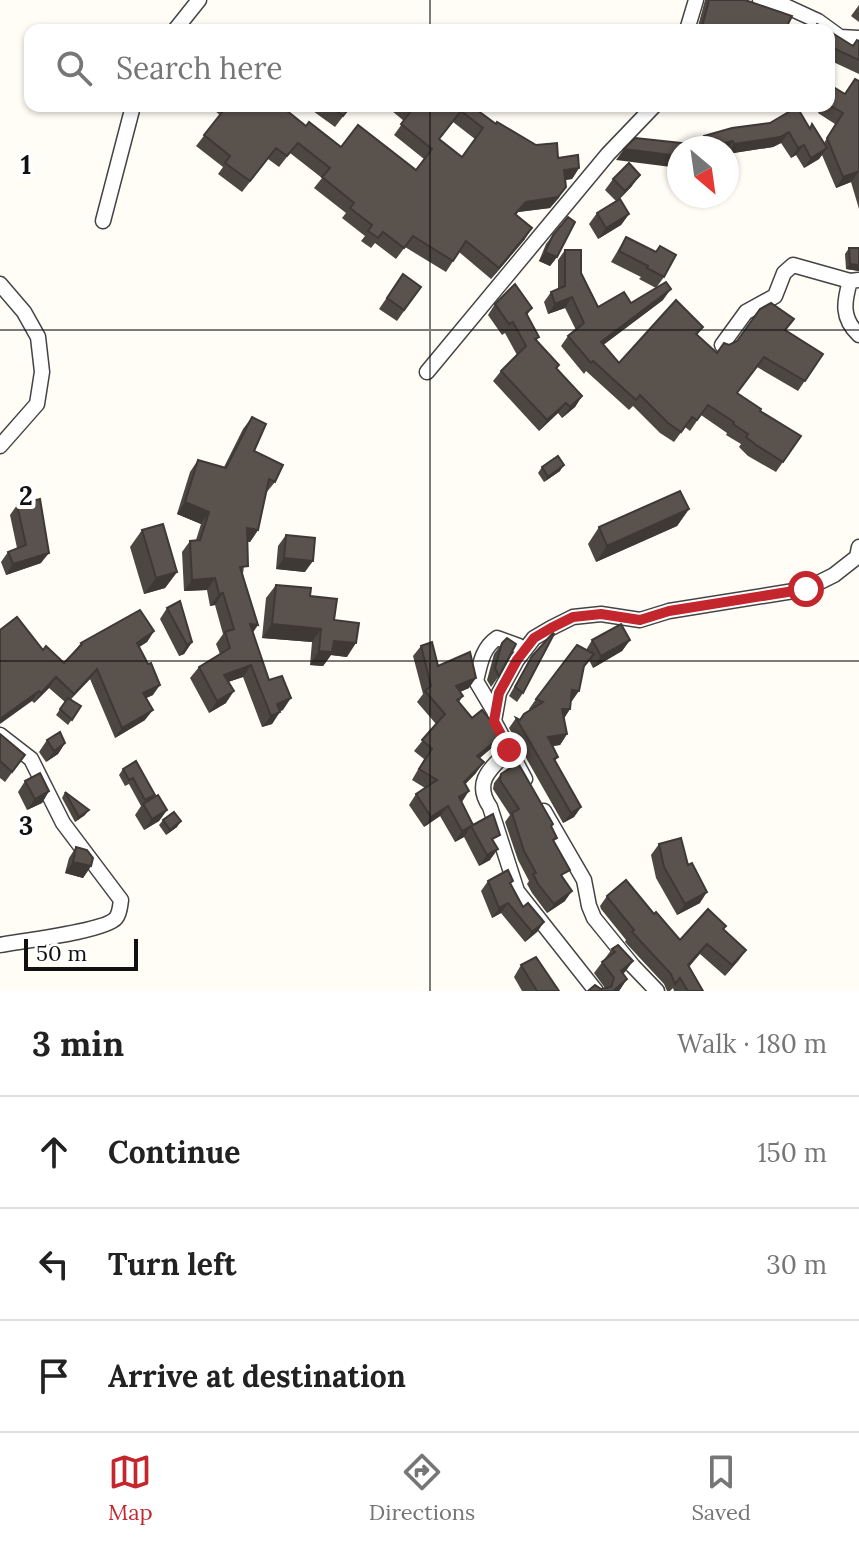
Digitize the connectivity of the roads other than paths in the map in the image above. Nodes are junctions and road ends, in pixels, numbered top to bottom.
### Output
1 (199, 0) edge
2 (696, 0) edge
3 (760, 0) edge
4 (180, 24) edge
5 (689, 24) edge
6 (822, 24) edge
7 (835, 33) edge
8 (859, 38) edge
9 (131, 112) edge
10 (648, 112) edge
11 (103, 221) dead end
12 (854, 281) edge
13 (0, 284) edge
14 (859, 335) edge
15 (722, 345) edge
16 (427, 372) dead end
17 (0, 446) edge
18 (859, 547) edge
19 (531, 642) junction
20 (495, 713) junction
21 (0, 735) edge
22 (509, 750) junction
23 (0, 945) edge
24 (596, 991) edge
25 (657, 991) edge

1 - 4 street
2 - 5 street
3 - 6 street
7 - 8 street
9 - 11 street
10 - 16 street
12 - 14 street
12 - 15 street
13 - 17 street
18 - 19 street
19 - 20 street
19 - 20 street
20 - 22 street
21 - 23 street
22 - 24 street
22 - 25 street

